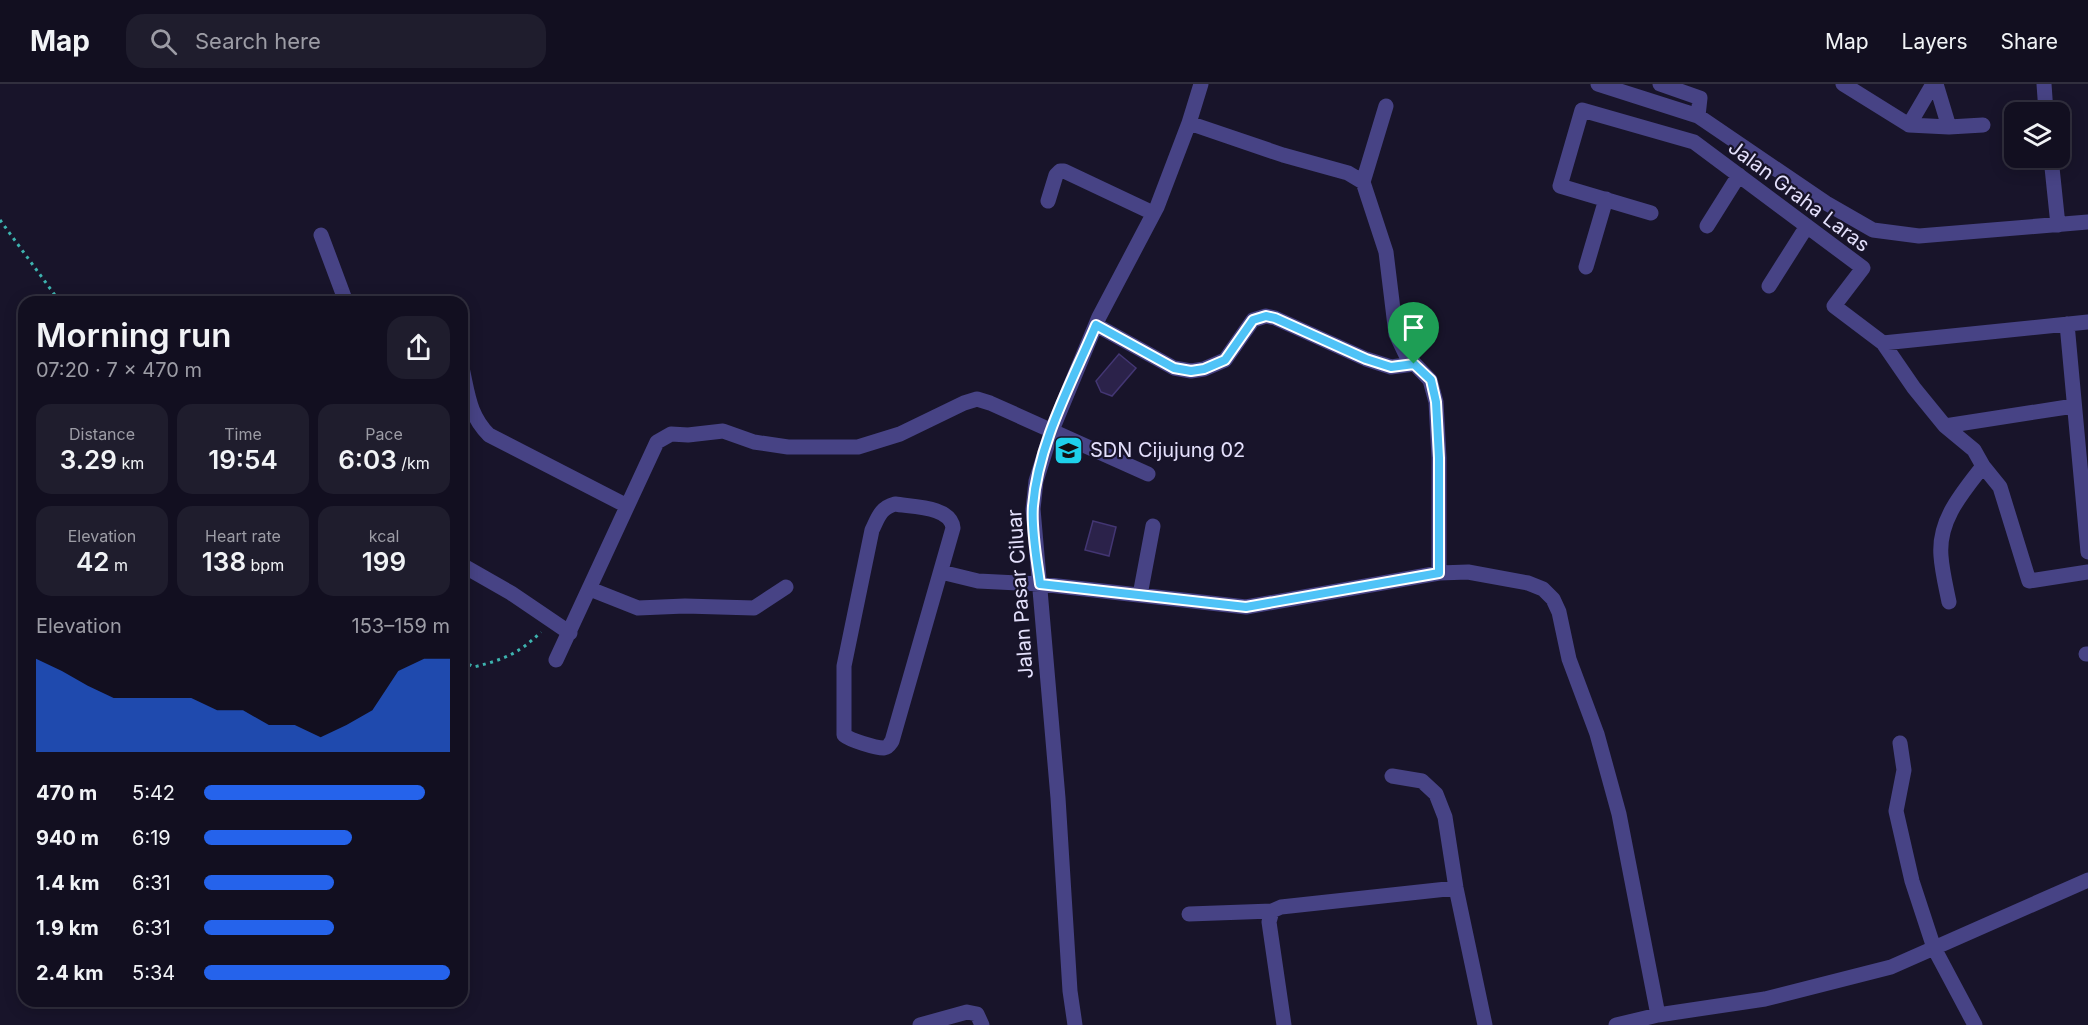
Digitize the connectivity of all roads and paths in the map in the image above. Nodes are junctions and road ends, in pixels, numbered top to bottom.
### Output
1 (1201, 84) edge
2 (1598, 84) edge
3 (1660, 84) edge
4 (1843, 84) edge
5 (1935, 84) edge
6 (2044, 84) edge
7 (2045, 102) edge
8 (1386, 106) dead end
9 (1698, 116) junction
10 (1189, 123) junction
11 (1983, 124) dead end
12 (1909, 125) junction
13 (1949, 127) junction
14 (2052, 168) edge
15 (1738, 175) junction
16 (1363, 182) junction
17 (1606, 199) junction
18 (1048, 201) dead end
19 (1153, 213) junction
20 (1651, 213) dead end
21 (0, 220) edge
22 (2088, 222) edge
23 (2058, 225) junction
24 (1707, 226) dead end
25 (1808, 226) junction
26 (321, 235) dead end
27 (1586, 267) dead end
28 (1769, 286) dead end
29 (56, 296) edge
30 (344, 296) edge
31 (2088, 322) edge
32 (2067, 324) junction
33 (1096, 325) junction
34 (1883, 343) junction
35 (1414, 364) junction
36 (468, 395) edge
37 (2074, 406) junction
38 (1946, 426) junction
39 (1052, 430) junction
40 (1983, 466) junction
41 (1148, 474) dead end
42 (627, 506) junction
43 (1153, 526) dead end
44 (2088, 552) edge
45 (468, 568) edge
46 (941, 572) junction
47 (2088, 572) edge
48 (1439, 573) junction
49 (1040, 584) junction
50 (786, 587) dead end
51 (590, 589) junction
52 (1140, 595) junction
53 (1949, 602) dead end
54 (553, 621) junction
55 (570, 633) junction
56 (556, 660) dead end
57 (468, 664) edge
58 (1900, 743) dead end
59 (1392, 776) dead end
60 (2088, 880) edge
61 (1456, 888) junction
62 (1272, 911) junction
63 (1189, 914) dead end
64 (1934, 948) junction
65 (1658, 1015) junction
66 (920, 1025) edge
67 (982, 1025) edge
68 (1075, 1025) edge
69 (1284, 1025) edge
70 (1485, 1025) edge
71 (1616, 1025) edge
72 (1975, 1025) edge

1 - 10 street, Jalan Pasar Ciluar
2 - 9 street, Jalan Graha Laras
3 - 9 street
4 - 12 street
5 - 12 street
5 - 13 street
6 - 7 street
8 - 16 street
9 - 23 street, Jalan Graha Laras
10 - 16 street
10 - 19 street, Jalan Pasar Ciluar
11 - 13 street
12 - 13 street
14 - 23 street
15 - 17 street, Jalan Graha Laras
15 - 24 street
15 - 25 street, Jalan Graha Laras
16 - 35 street
17 - 20 street, Jalan Graha Laras
17 - 27 street
18 - 19 street
19 - 33 street, Jalan Pasar Ciluar
21 - 29 path
22 - 23 street, Jalan Graha Laras
25 - 28 street
25 - 34 street, Jalan Graha Laras
26 - 30 street
31 - 32 street
32 - 34 street
32 - 37 street
33 - 35 street
33 - 39 street, Jalan Pasar Ciluar
34 - 38 street
35 - 48 street
36 - 42 street
37 - 38 street
37 - 44 street
38 - 40 street
39 - 41 street
39 - 42 street
39 - 49 street, Jalan Pasar Ciluar
40 - 47 street
40 - 53 street
42 - 51 street
43 - 52 street
45 - 54 street
46 - 46 street
46 - 49 street
48 - 52 street
48 - 65 street
49 - 52 street
49 - 68 street, Jalan Pasar Ciluar
50 - 51 street
51 - 55 street
54 - 55 street
54 - 57 path
55 - 56 street
58 - 64 street
59 - 61 street
60 - 64 street
61 - 62 street
61 - 70 street
62 - 63 street
62 - 69 street
64 - 65 street
64 - 72 street
65 - 71 street
66 - 67 street

